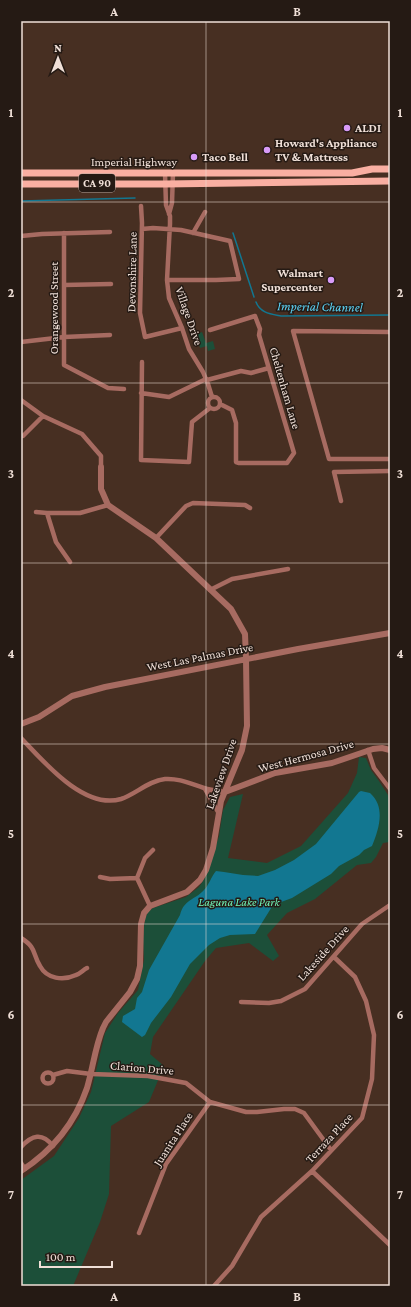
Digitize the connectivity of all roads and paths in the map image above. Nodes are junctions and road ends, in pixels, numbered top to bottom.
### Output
1 (390, 169) edge
2 (21, 173) edge
3 (165, 173) junction
4 (173, 173) junction
5 (390, 181) edge
6 (21, 184) edge
7 (169, 184) junction
8 (141, 206) dead end
9 (205, 212) dead end
10 (169, 214) junction
11 (142, 229) junction
12 (170, 229) junction
13 (110, 232) dead end
14 (64, 233) junction
15 (193, 233) junction
16 (21, 236) edge
17 (167, 280) junction
18 (111, 284) dead end
19 (64, 285) junction
20 (182, 328) junction
21 (210, 330) dead end
22 (390, 332) edge
23 (110, 336) dead end
24 (64, 337) junction
25 (21, 342) edge
26 (142, 362) dead end
27 (268, 368) junction
28 (206, 380) junction
29 (124, 389) dead end
30 (141, 393) junction
31 (212, 397) junction
32 (21, 400) edge
33 (220, 404) junction
34 (210, 408) junction
35 (44, 416) junction
36 (21, 436) edge
37 (390, 459) edge
38 (101, 467) joint
39 (390, 471) edge
40 (341, 502) dead end
41 (108, 505) junction
42 (250, 508) dead end
43 (36, 512) dead end
44 (47, 513) junction
45 (156, 538) junction
46 (70, 562) dead end
47 (288, 569) dead end
48 (210, 590) junction
49 (390, 633) edge
50 (246, 659) junction
51 (21, 724) edge
52 (21, 738) edge
53 (368, 750) junction
54 (390, 750) edge
55 (205, 789) junction
56 (390, 789) edge
57 (225, 792) junction
58 (218, 812) junction
59 (153, 850) dead end
60 (100, 877) dead end
61 (137, 878) junction
62 (390, 905) edge
63 (150, 906) junction
64 (21, 938) edge
65 (334, 957) junction
66 (87, 968) dead end
67 (241, 1002) dead end
68 (91, 1074) junction
69 (53, 1075) dead end
70 (210, 1102) junction
71 (53, 1146) junction
72 (21, 1147) edge
73 (331, 1150) junction
74 (22, 1168) edge
75 (312, 1171) junction
76 (139, 1233) dead end
77 (390, 1245) edge
78 (214, 1286) edge

1 - 4 main road, Imperial Highway / CA 90
2 - 3 main road, Imperial Highway / CA 90
3 - 4 main road, Imperial Highway / CA 90
3 - 7 street, Village Drive
4 - 7 street, Village Drive
5 - 7 main road, Imperial Highway / CA 90
6 - 7 main road, Imperial Highway / CA 90
7 - 10 street, Village Drive
7 - 10 street, Village Drive
8 - 11 street, Devonshire Lane
9 - 15 street
10 - 12 street, Village Drive
11 - 12 street
11 - 20 street, Devonshire Lane
12 - 15 street
12 - 17 street, Village Drive
13 - 14 street
14 - 16 street
14 - 19 street, Orangewood Street
15 - 17 street
17 - 20 street, Village Drive
18 - 19 street
19 - 24 street, Orangewood Street
20 - 28 street, Village Drive
21 - 27 street, Cheltenham Lane
22 - 37 street
23 - 24 street
24 - 25 street
24 - 29 street, Orangewood Street
26 - 30 street
27 - 28 street
27 - 33 street, Cheltenham Lane
28 - 30 street
28 - 31 street, Village Drive
30 - 34 street
31 - 33 street
31 - 34 street
32 - 35 street
33 - 34 street
35 - 36 street
35 - 38 street
38 - 41 street
39 - 40 street
41 - 44 street
41 - 45 street, Lakeview Drive
42 - 45 street
43 - 44 street
44 - 46 street
45 - 48 street, Lakeview Drive
47 - 48 street
48 - 50 street, Lakeview Drive
49 - 50 street, West Las Palmas Drive
50 - 51 street, West Las Palmas Drive
50 - 57 street, Lakeview Drive
52 - 55 street, West Hermosa Drive
53 - 54 street, West Hermosa Drive
53 - 56 street
53 - 57 street, West Hermosa Drive
55 - 57 street, West Hermosa Drive
55 - 58 street
57 - 58 street, Lakeview Drive
58 - 63 street, Lakeview Drive
59 - 61 street
60 - 61 street
61 - 63 street
62 - 65 street, Lakeside Drive
63 - 68 street
64 - 66 street
65 - 67 street, Lakeside Drive
65 - 73 street, Terraza Place
68 - 69 street, Clarion Drive
68 - 70 street, Clarion Drive
68 - 71 street
70 - 73 street, Clarion Drive
70 - 76 street, Juanita Place
71 - 72 street
71 - 74 street
73 - 75 street, Terraza Place
75 - 77 street
75 - 78 street, Terraza Place

